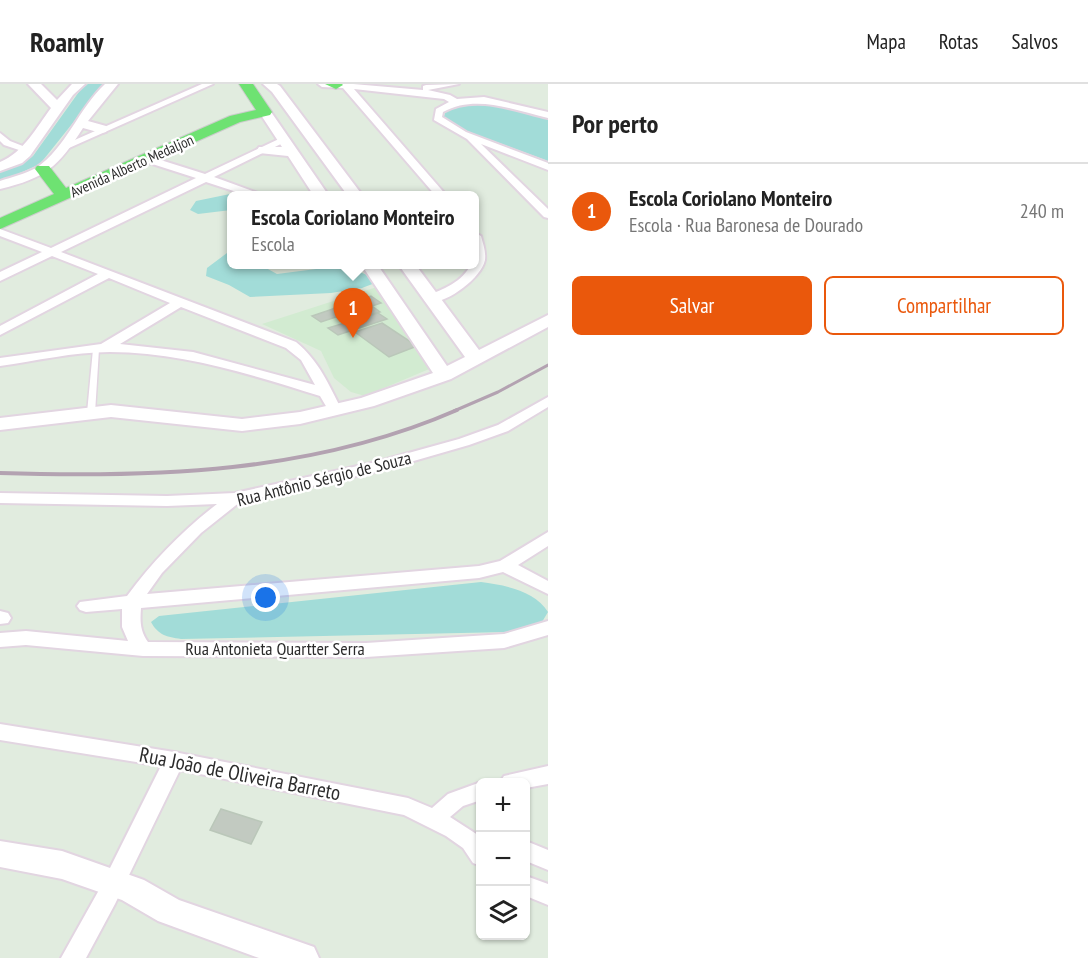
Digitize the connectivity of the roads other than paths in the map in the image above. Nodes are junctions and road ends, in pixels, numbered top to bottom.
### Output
1 (34, 84) edge
2 (112, 84) edge
3 (209, 84) edge
4 (269, 84) edge
5 (455, 84) edge
6 (334, 85) edge
7 (74, 88) edge
8 (257, 91) edge
9 (406, 91) junction
10 (46, 96) junction
11 (476, 99) junction
12 (455, 102) junction
13 (58, 107) junction
14 (548, 115) edge
15 (81, 123) junction
16 (102, 129) junction
17 (464, 134) junction
18 (0, 136) edge
19 (66, 146) junction
20 (288, 146) junction
21 (28, 150) junction
22 (264, 150) joint
23 (147, 159) junction
24 (528, 160) junction
25 (498, 165) junction
26 (0, 167) edge
27 (548, 167) edge
28 (43, 169) junction
29 (207, 178) junction
30 (0, 185) edge
31 (59, 190) junction
32 (248, 191) edge
33 (319, 191) edge
34 (353, 191) edge
35 (438, 191) edge
36 (548, 215) edge
37 (0, 217) edge
38 (0, 224) edge
39 (0, 232) edge
40 (50, 252) junction
41 (372, 269) edge
42 (409, 269) edge
43 (475, 269) edge
44 (108, 274) junction
45 (0, 277) edge
46 (430, 299) junction
47 (180, 302) junction
48 (548, 320) edge
49 (0, 331) edge
50 (100, 348) junction
51 (476, 359) junction
52 (0, 362) edge
53 (444, 375) junction
54 (332, 402) junction
55 (548, 402) edge
56 (91, 413) junction
57 (0, 424) edge
58 (0, 498) edge
59 (235, 498) junction
60 (548, 538) edge
61 (506, 566) junction
62 (548, 588) edge
63 (132, 602) junction
64 (86, 606) dead end
65 (548, 628) edge
66 (0, 640) edge
67 (143, 649) junction
68 (0, 732) edge
69 (174, 760) junction
70 (548, 775) edge
71 (530, 779) edge
72 (476, 792) edge
73 (437, 819) junction
74 (476, 845) edge
75 (530, 853) edge
76 (0, 854) edge
77 (548, 860) edge
78 (530, 888) edge
79 (110, 890) junction
80 (548, 895) edge
81 (73, 958) edge
82 (302, 958) edge

1 - 10 street
2 - 15 street
3 - 16 street
4 - 34 street
5 - 9 street
5 - 11 street
6 - 9 street
6 - 35 street
7 - 10 street
7 - 13 street
8 - 20 street
8 - 23 main road, Avenida Alberto Medaljon
8 - 31 main road, Avenida Alberto Medaljon
9 - 12 street
10 - 13 street
11 - 12 street
11 - 14 street
12 - 17 street
13 - 21 street
15 - 16 street
15 - 19 street
16 - 19 street
17 - 24 street
17 - 25 street
18 - 21 street
19 - 28 street
20 - 22 street
20 - 33 street
21 - 26 street
22 - 29 street
23 - 29 street
23 - 38 main road, Avenida Alberto Medaljon
24 - 25 street
24 - 27 street
25 - 36 street
28 - 30 street
28 - 31 main road
29 - 32 street
29 - 40 street
31 - 37 main road, Avenida Alberto Medaljon
39 - 40 street
40 - 44 street
40 - 45 street
41 - 53 street
42 - 46 street
43 - 46 street
44 - 47 street
44 - 49 street
46 - 51 street
47 - 50 street
47 - 54 street
48 - 51 street
50 - 52 street
50 - 54 street
50 - 56 lane
51 - 53 street
53 - 54 street
54 - 56 street
55 - 59 street, Rua Antônio Sérgio de Souza
56 - 57 street
58 - 59 street
59 - 63 street, Rua Antônio Sérgio de Souza
60 - 61 street
61 - 62 street
61 - 63 street
63 - 64 street
63 - 67 street
65 - 67 street, Rua Antonieta Quartter Serra
66 - 67 street, Rua Antonieta Quartter Serra
68 - 69 street, Rua João de Oliveira Barreto
69 - 73 street, Rua João de Oliveira Barreto
69 - 79 street
70 - 71 street
72 - 73 street
73 - 74 street, Rua João de Oliveira Barreto
75 - 77 street
76 - 79 street
78 - 80 street
79 - 81 street
79 - 82 street

